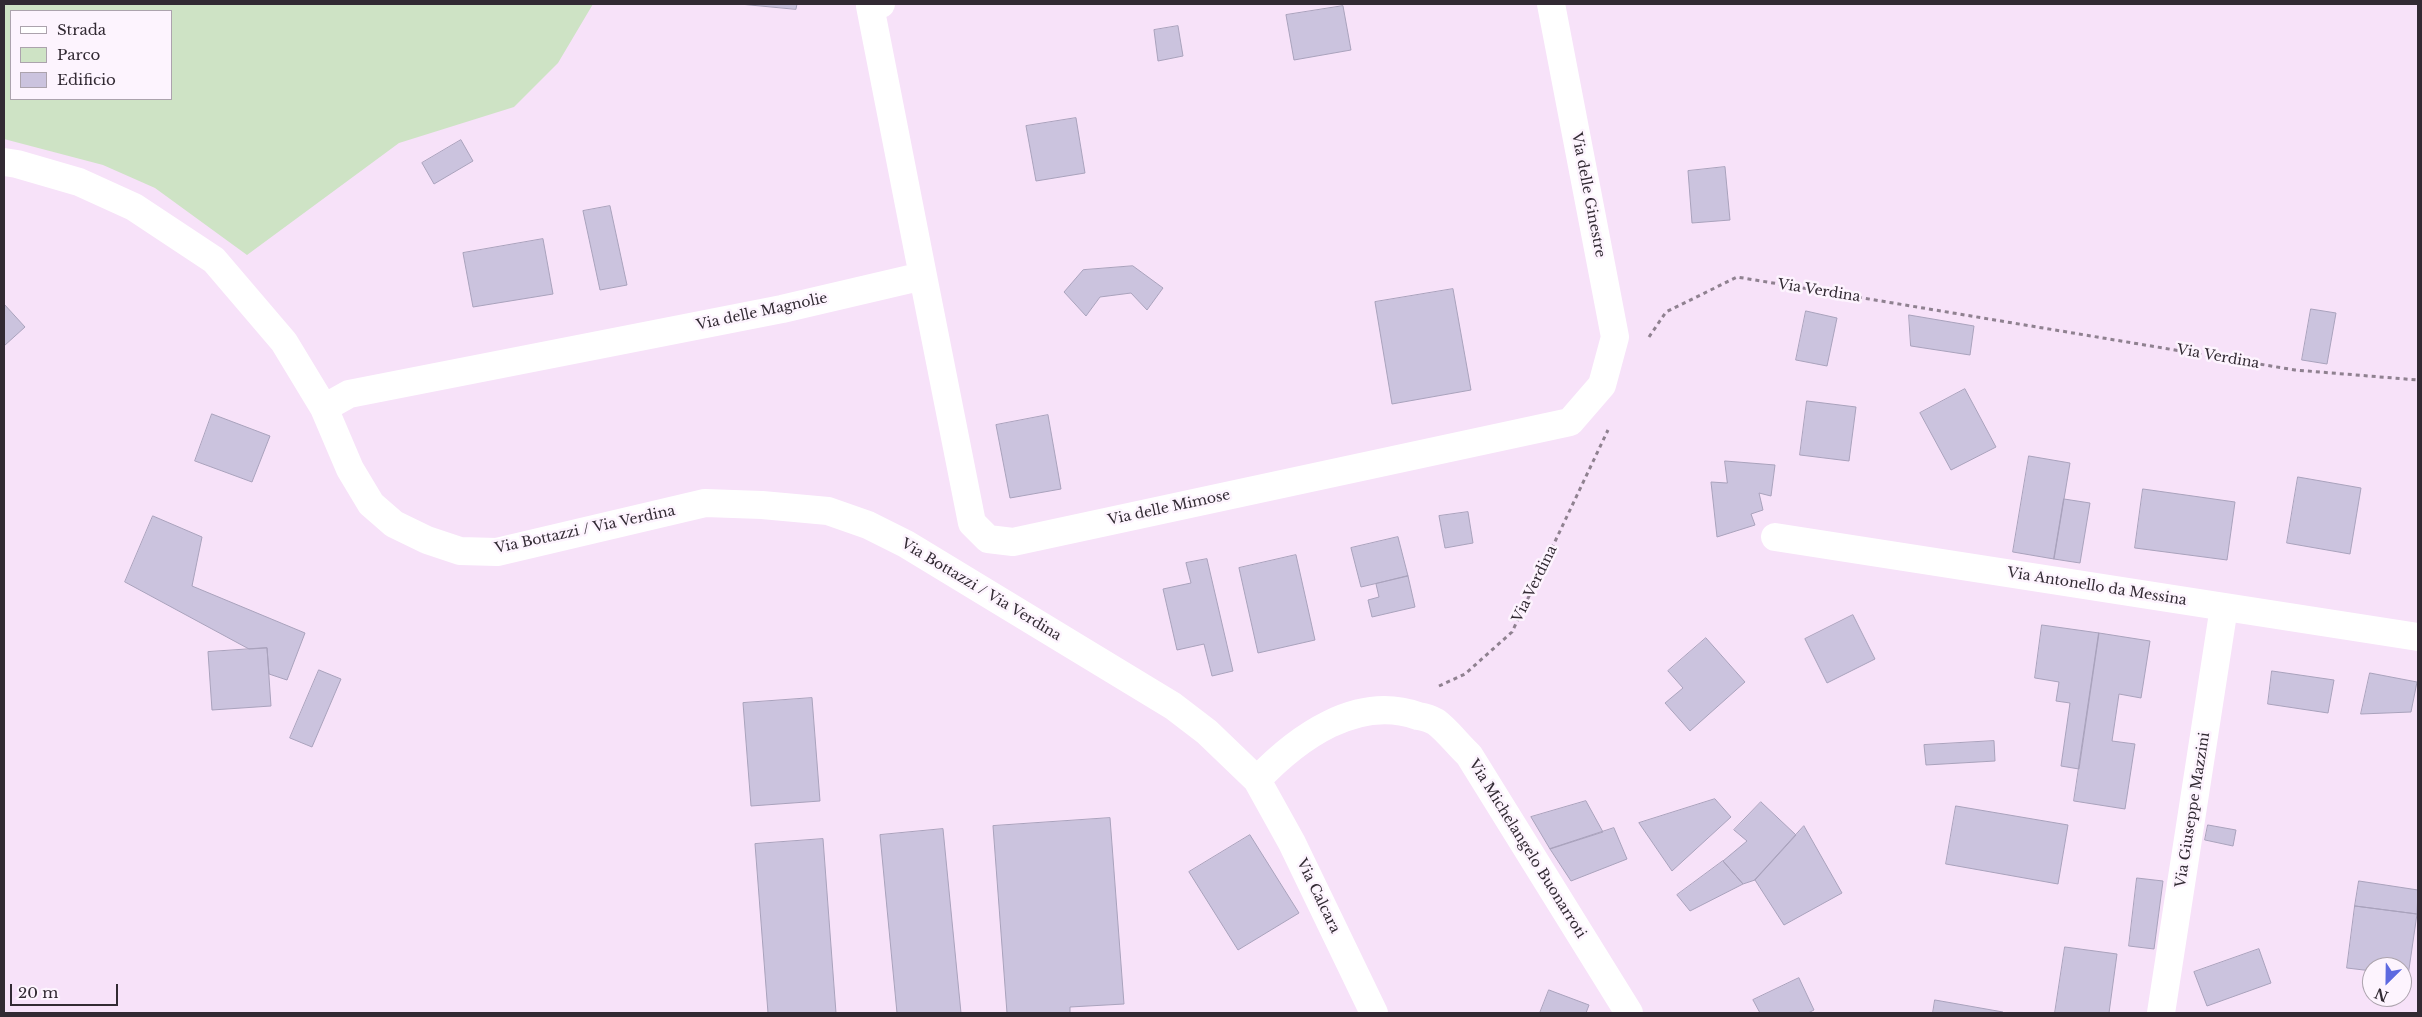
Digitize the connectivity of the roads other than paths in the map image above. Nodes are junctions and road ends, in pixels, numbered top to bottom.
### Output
1 (881, 4) edge
2 (1551, 4) edge
3 (4, 162) edge
4 (923, 276) junction
5 (1611, 391) joint
6 (324, 408) junction
7 (1775, 537) dead end
8 (2224, 607) junction
9 (2418, 637) edge
10 (1257, 780) junction
11 (1374, 1013) edge
12 (1629, 1013) edge
13 (2161, 1013) edge

1 - 4 street
2 - 5 street, Via delle Ginestre
3 - 6 street, Via Bottazzi / Via Verdina
4 - 5 street, Via delle Mimose
4 - 6 street, Via delle Magnolie
6 - 10 street, Via Bottazzi / Via Verdina
7 - 8 street, Via Antonello da Messina
8 - 9 street, Via Antonello da Messina
8 - 13 street, Via Giuseppe Mazzini
10 - 11 street, Via Calcara
10 - 12 street, Via Michelangelo Buonarroti

